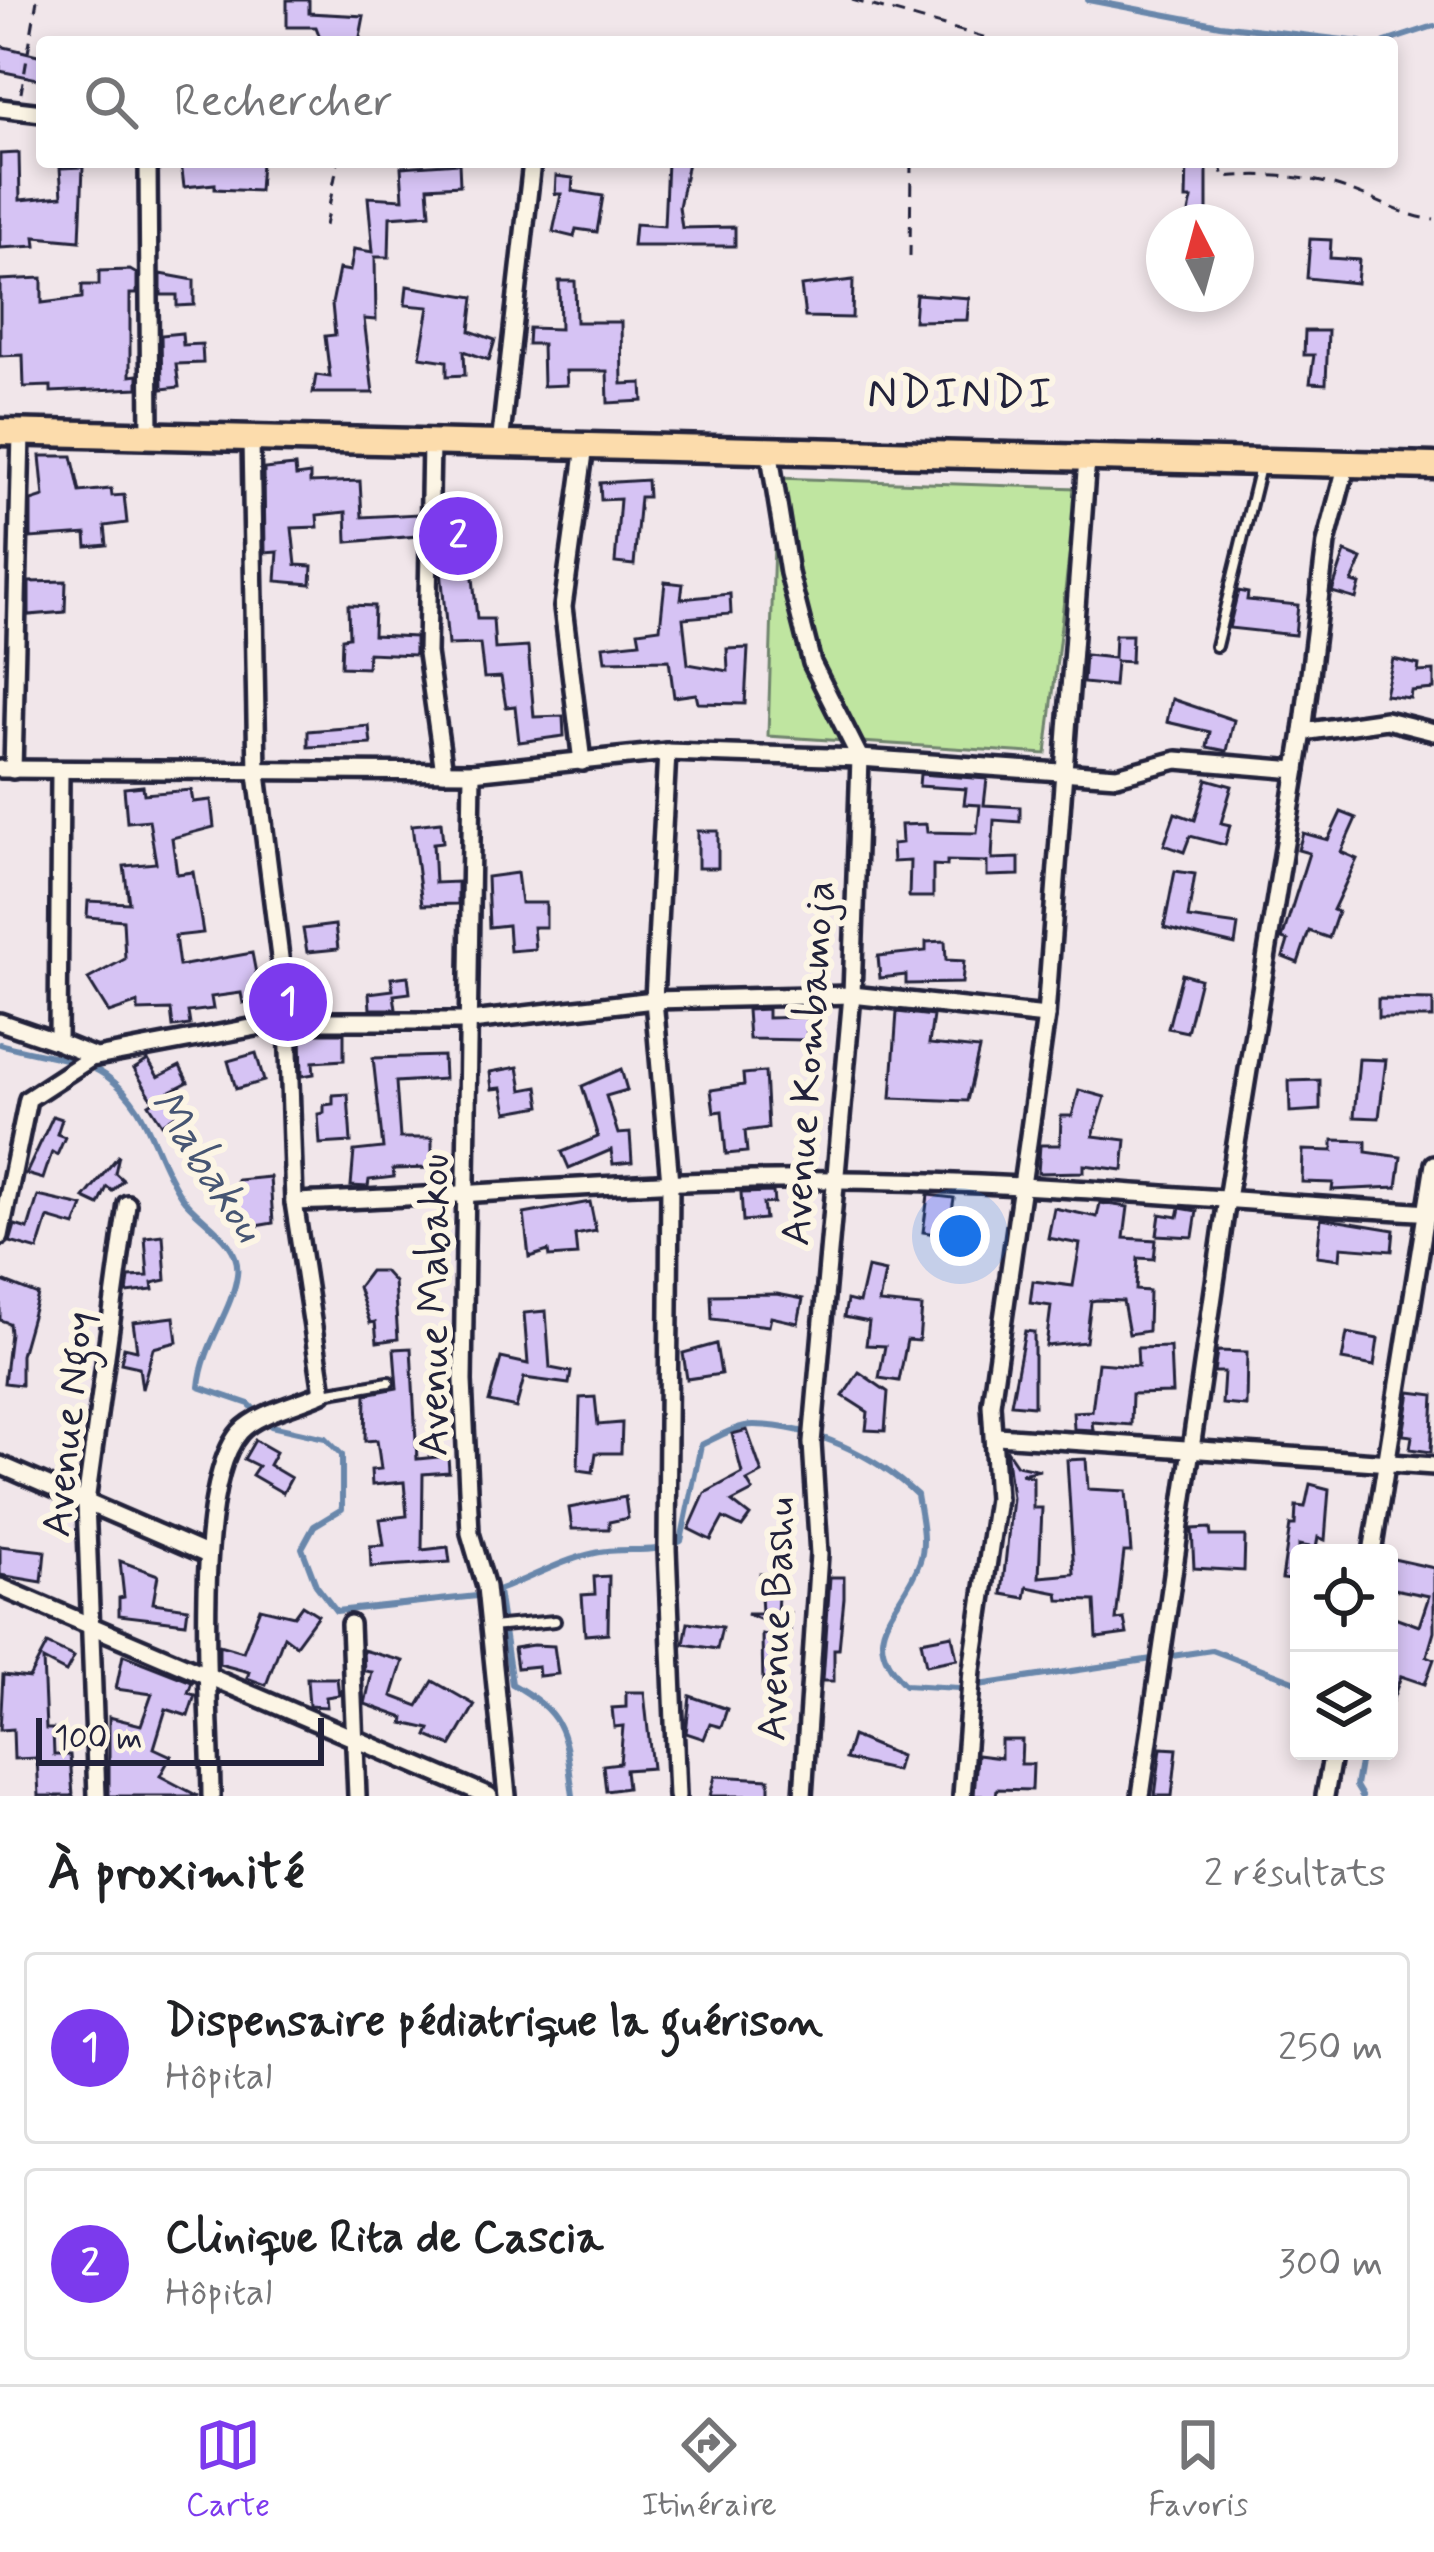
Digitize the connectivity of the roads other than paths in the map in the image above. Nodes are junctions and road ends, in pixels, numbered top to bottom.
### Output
1 (0, 108) edge
2 (36, 112) edge
3 (148, 168) edge
4 (531, 168) edge
5 (10, 433) edge
6 (149, 439) junction
7 (251, 439) junction
8 (430, 443) junction
9 (500, 445) junction
10 (585, 446) junction
11 (769, 449) junction
12 (1087, 458) junction
13 (1262, 461) junction
14 (1347, 463) junction
15 (1434, 466) edge
16 (1216, 646) dead end
17 (1434, 732) edge
18 (1304, 733) junction
19 (667, 752) junction
20 (860, 758) junction
21 (582, 762) junction
22 (7, 769) edge
23 (1060, 769) junction
24 (1298, 770) junction
25 (60, 771) junction
26 (444, 772) junction
27 (472, 772) junction
28 (257, 774) junction
29 (852, 995) junction
30 (654, 1000) junction
31 (1046, 1016) junction
32 (288, 1021) junction
33 (471, 1021) junction
34 (0, 1022) edge
35 (58, 1042) junction
36 (93, 1057) junction
37 (1434, 1164) edge
38 (835, 1180) junction
39 (670, 1182) junction
40 (1025, 1183) junction
41 (466, 1196) junction
42 (1227, 1199) junction
43 (294, 1202) junction
44 (127, 1204) dead end
45 (1432, 1213) edge
46 (0, 1236) edge
47 (389, 1382) dead end
48 (323, 1393) junction
49 (814, 1421) joint
50 (997, 1436) junction
51 (1189, 1448) junction
52 (1389, 1463) junction
53 (0, 1465) edge
54 (1434, 1466) edge
55 (86, 1502) junction
56 (1374, 1544) edge
57 (208, 1555) junction
58 (0, 1587) edge
59 (555, 1621) dead end
60 (495, 1622) junction
61 (350, 1624) dead end
62 (90, 1628) junction
63 (211, 1676) junction
64 (359, 1740) junction
65 (1331, 1760) edge
66 (97, 1796) edge
67 (211, 1796) edge
68 (357, 1796) edge
69 (489, 1796) edge
70 (507, 1796) edge
71 (677, 1796) edge
72 (803, 1796) edge
73 (962, 1796) edge
74 (1141, 1796) edge
75 (1325, 1796) edge

1 - 2 street
3 - 6 street
4 - 9 street
5 - 6 main road
5 - 22 street
6 - 7 main road
7 - 8 main road
7 - 28 street
8 - 9 main road
8 - 26 street
9 - 10 main road
10 - 11 main road
10 - 21 street
11 - 12 main road
11 - 20 street
12 - 13 main road
12 - 23 street
13 - 14 main road
13 - 16 lane
14 - 15 main road
14 - 18 street
17 - 18 street
18 - 24 street
19 - 20 street
19 - 21 street
19 - 30 street
20 - 23 street
20 - 29 street, Avenue Kombamoja
21 - 27 street
22 - 25 street
23 - 24 street
23 - 31 street
24 - 42 street
25 - 28 street
25 - 35 street
26 - 27 street
26 - 28 street
27 - 33 street, Avenue Mabakou
28 - 32 street
29 - 30 street
29 - 31 street
29 - 38 street, Avenue Kombamoja
30 - 33 street
30 - 39 street
31 - 40 street
32 - 33 street
32 - 36 street
32 - 43 street
33 - 41 street, Avenue Mabakou
34 - 35 street
35 - 36 street
36 - 46 street
37 - 45 street
38 - 39 street
38 - 40 street
38 - 49 street, Avenue Kombamoja
39 - 41 street
39 - 71 street
40 - 42 street
40 - 50 street
41 - 43 street
41 - 60 street, Avenue Mabakou
42 - 45 street
42 - 51 street
43 - 48 street
44 - 55 street, Avenue Ngoy
45 - 52 street
47 - 48 lane
48 - 57 street
49 - 72 street, Avenue Bashu
50 - 51 street
50 - 73 street
51 - 52 street
51 - 74 street
52 - 54 street
52 - 56 street
53 - 55 street
55 - 57 street
55 - 62 street, Avenue Ngoy
57 - 63 street
58 - 62 street
59 - 60 lane
60 - 70 street, Avenue Mabakou
61 - 64 street
62 - 63 street
62 - 66 street, Avenue Ngoy
63 - 64 street
63 - 67 street
64 - 68 street
64 - 69 street
65 - 75 street

